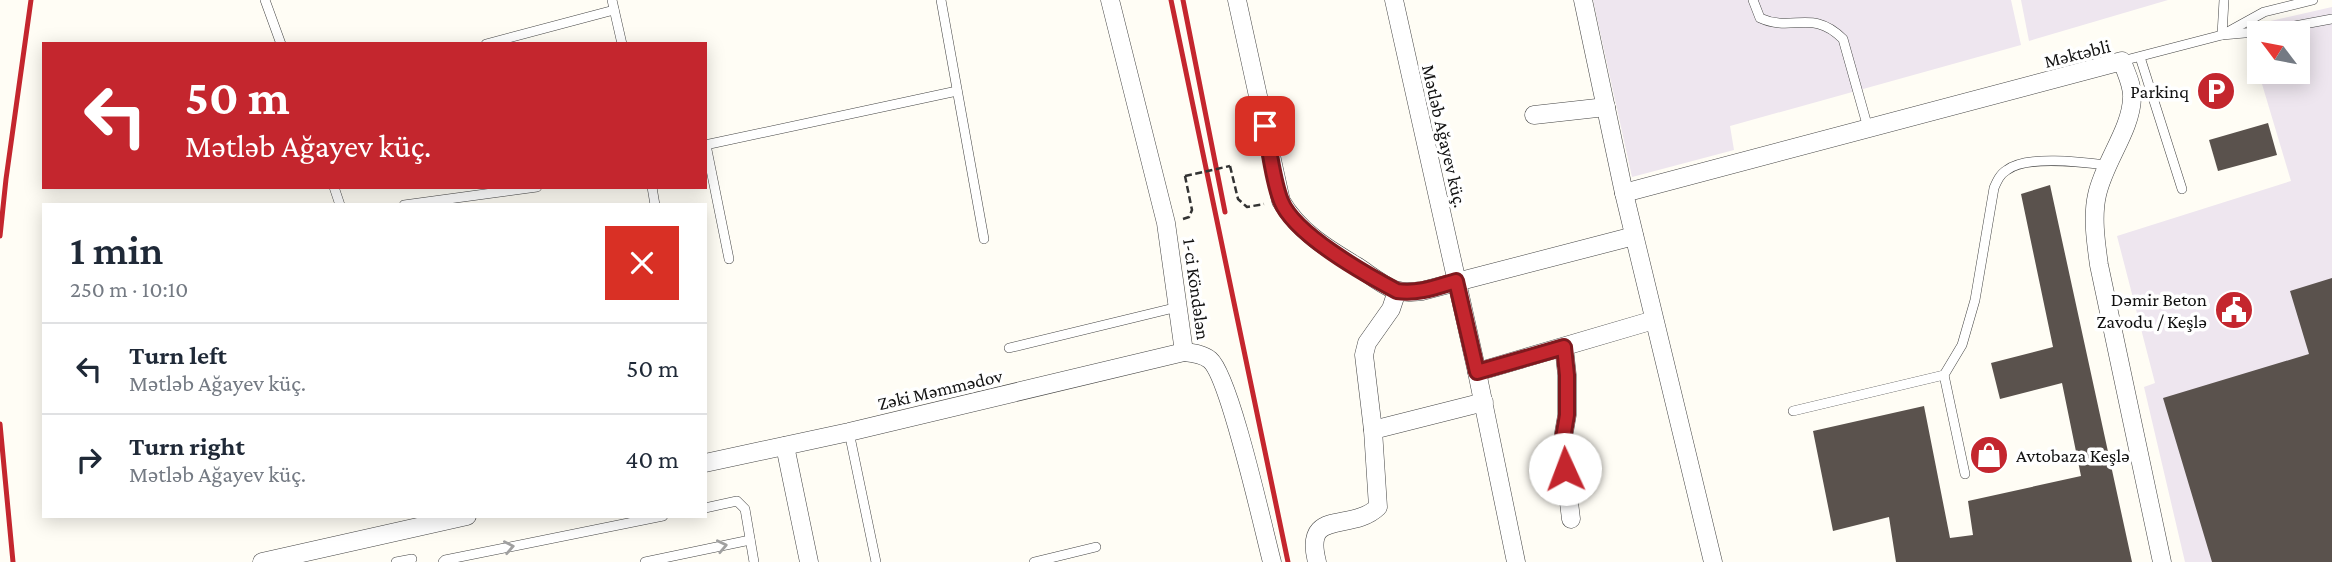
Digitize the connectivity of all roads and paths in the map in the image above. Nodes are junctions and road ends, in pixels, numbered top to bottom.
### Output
1 (265, 0) edge
2 (940, 0) edge
3 (1111, 0) edge
4 (1237, 0) edge
5 (1394, 0) edge
6 (1583, 0) edge
7 (1753, 0) edge
8 (2224, 0) edge
9 (2313, 0) edge
10 (613, 5) edge
11 (2332, 19) edge
12 (2222, 35) junction
13 (280, 42) edge
14 (493, 42) edge
15 (622, 42) edge
16 (2131, 59) junction
17 (957, 91) junction
18 (1606, 107) junction
19 (1534, 115) dead end
20 (1868, 128) junction
21 (707, 145) edge
22 (707, 150) edge
23 (2106, 164) junction
24 (522, 189) edge
25 (2182, 189) dead end
26 (1624, 192) junction
27 (1281, 201) junction
28 (419, 203) edge
29 (1192, 210) dead end
30 (1634, 236) junction
31 (985, 239) dead end
32 (729, 259) dead end
33 (1456, 281) junction
34 (1397, 291) junction
35 (1178, 307) junction
36 (1654, 320) junction
37 (1564, 347) junction
38 (1009, 348) dead end
39 (1184, 352) junction
40 (1477, 372) junction
41 (1944, 375) junction
42 (1484, 402) junction
43 (1793, 411) dead end
44 (1373, 430) junction
45 (849, 432) junction
46 (785, 446) junction
47 (707, 463) edge
48 (1965, 474) dead end
49 (707, 508) edge
50 (458, 518) edge
51 (653, 518) edge
52 (1571, 519) dead end
53 (750, 540) junction
54 (1096, 547) dead end
55 (412, 559) dead end
56 (262, 562) edge
57 (397, 562) edge
58 (443, 562) edge
59 (645, 562) edge
60 (754, 562) edge
61 (809, 562) edge
62 (876, 562) edge
63 (1034, 562) edge
64 (1272, 562) edge
65 (1317, 562) edge
66 (1516, 562) edge
67 (1713, 562) edge
68 (2162, 562) edge

1 - 13 lane
2 - 17 lane
3 - 35 street, 1-ci Köndələn
4 - 27 street
5 - 33 street, Mətləb Ağayev küç.
6 - 18 street
7 - 20 lane
8 - 12 lane
9 - 12 lane
10 - 14 lane
10 - 15 lane
11 - 12 lane
12 - 16 lane
16 - 20 street, Məktəbli
16 - 23 street, Məktəbli
16 - 25 lane
17 - 21 lane
17 - 31 lane
18 - 19 street
18 - 26 street
20 - 26 street, Məktəbli
22 - 32 lane
23 - 41 lane
23 - 68 street, Məktəbli
24 - 28 lane
26 - 30 street
27 - 29 path, bridge
27 - 34 street
30 - 33 street
30 - 36 street
33 - 34 street
33 - 40 street, Mətləb Ağayev küç.
34 - 44 street
35 - 38 lane
35 - 39 street, 1-ci Köndələn
36 - 37 street
36 - 67 street
37 - 40 street
37 - 52 street
39 - 45 street, Zəki Məmmədov
39 - 64 street, 1-ci Köndələn
40 - 42 street, Mətləb Ağayev küç.
41 - 43 lane
41 - 48 lane
42 - 44 street
42 - 66 street, Mətləb Ağayev küç.
44 - 65 street
45 - 46 street, Zəki Məmmədov
45 - 62 lane
46 - 47 street, Zəki Məmmədov
46 - 61 street
49 - 53 lane
50 - 56 street
58 -> 51 lane
59 -> 53 lane
53 - 60 lane
54 - 63 lane
55 - 57 lane

